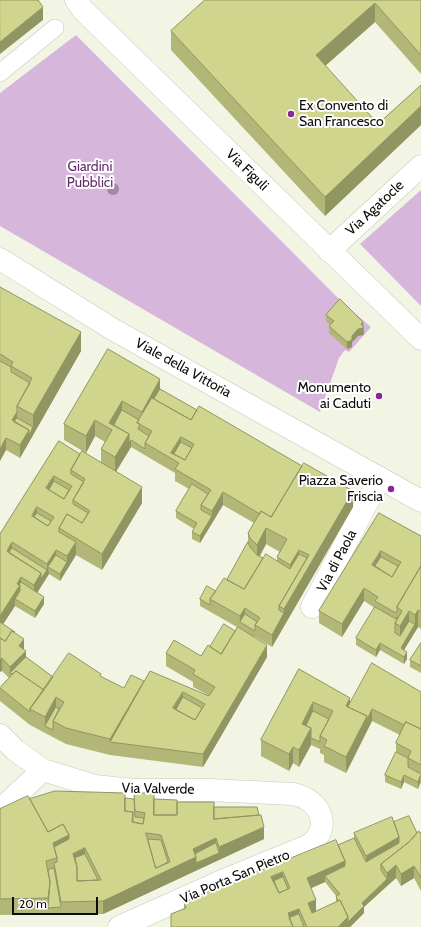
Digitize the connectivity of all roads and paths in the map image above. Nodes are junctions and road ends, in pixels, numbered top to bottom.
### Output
1 (76, 0) edge
2 (55, 28) dead end
3 (0, 73) edge
4 (421, 166) edge
5 (329, 250) junction
6 (0, 259) edge
7 (421, 339) edge
8 (375, 475) junction
9 (421, 501) edge
10 (312, 607) dead end
11 (0, 736) edge
12 (43, 770) junction
13 (0, 810) edge
14 (321, 815) joint
15 (128, 925) edge

1 - 5 street, Via Figuli
2 - 3 lane
4 - 5 street, Via Agatocle
5 - 7 street, Via Figuli
6 - 8 street, Viale della Vittoria
8 - 9 street
8 - 10 street, Via di Paola
11 - 12 street, Via Valverde
12 - 13 street
12 - 14 street, Via Valverde
14 - 15 street, Via Porta San Pietro

